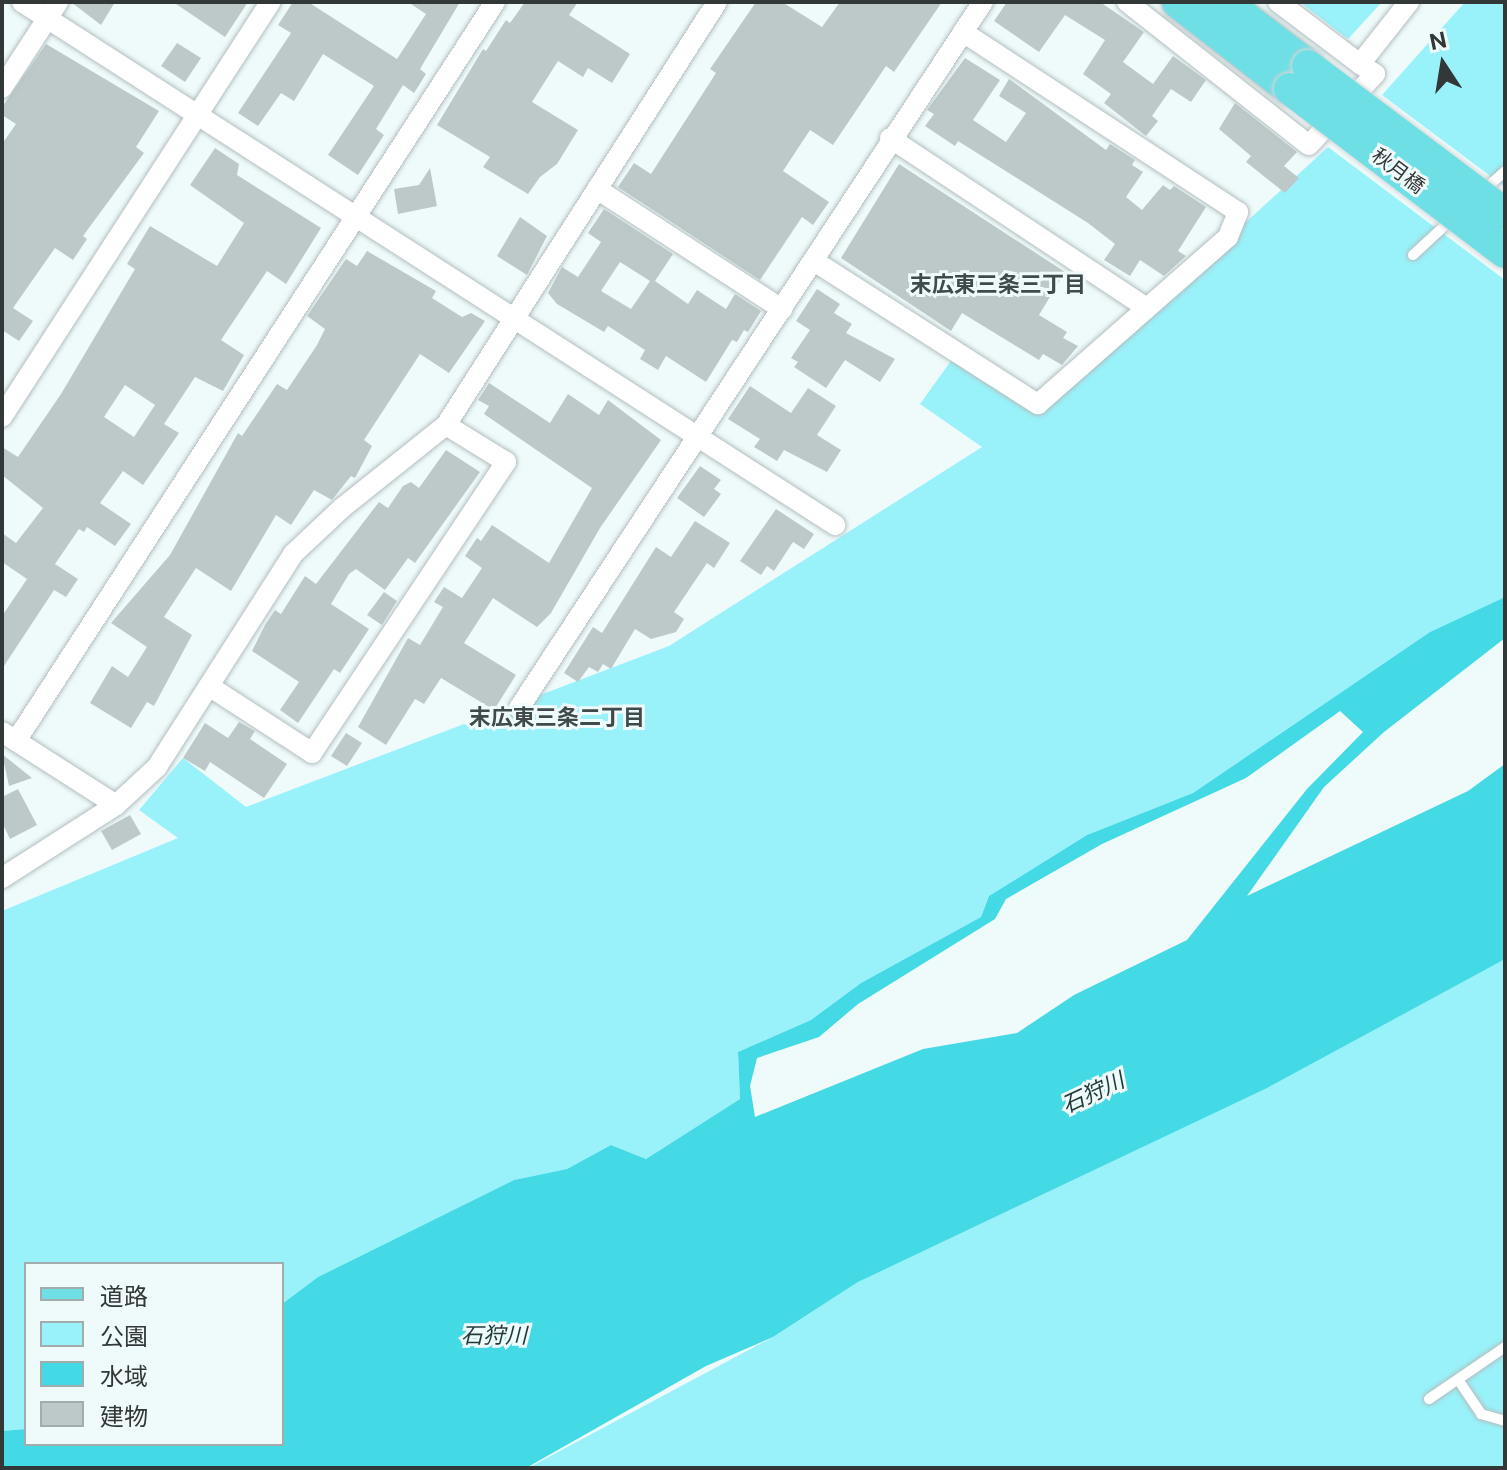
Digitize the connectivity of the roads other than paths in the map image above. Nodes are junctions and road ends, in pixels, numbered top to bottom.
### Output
1 (22, 2) edge
2 (270, 2) edge
3 (495, 2) edge
4 (717, 2) edge
5 (983, 2) edge
6 (1127, 2) edge
7 (1178, 2) edge
8 (1224, 2) edge
9 (1278, 2) edge
10 (1409, 2) edge
11 (53, 11) edge
12 (963, 32) junction
13 (1360, 64) junction
14 (1299, 77) junction
15 (2, 88) edge
16 (198, 113) junction
17 (890, 138) junction
18 (1505, 171) edge
19 (597, 189) junction
20 (356, 214) junction
21 (1505, 214) edge
22 (1505, 252) edge
23 (1413, 255) dead end
24 (814, 261) junction
25 (1147, 308) junction
26 (782, 309) junction
27 (515, 316) junction
28 (2, 417) edge
29 (446, 425) junction
30 (698, 438) junction
31 (835, 525) dead end
32 (209, 686) junction
33 (519, 708) dead end
34 (9, 736) edge
35 (116, 805) junction
36 (2, 878) edge
37 (1505, 1347) edge
38 (1459, 1381) junction
39 (1429, 1399) dead end
40 (1505, 1421) edge

1 - 11 street
2 - 16 street
3 - 20 street
4 - 19 street
5 - 12 street
6 - 13 street
7 - 14 main road
8 - 14 main road
9 - 13 street
10 - 13 street
11 - 15 street
11 - 16 street
12 - 17 street
12 - 25 street
14 - 21 main road, 秋月橋, bridge
14 - 22 main road, 秋月橋, bridge
16 - 20 street
16 - 28 street
17 - 24 street
17 - 25 street
18 - 23 lane
19 - 26 street
19 - 27 street
20 - 27 street
20 - 34 street
24 - 25 street
24 - 26 street
26 - 30 street
27 - 29 street
27 - 30 street
29 - 32 street
29 - 32 street
30 - 31 street
30 - 33 street
32 - 35 street
34 - 35 street
35 - 36 street
37 - 38 lane
38 - 39 lane
38 - 40 lane

